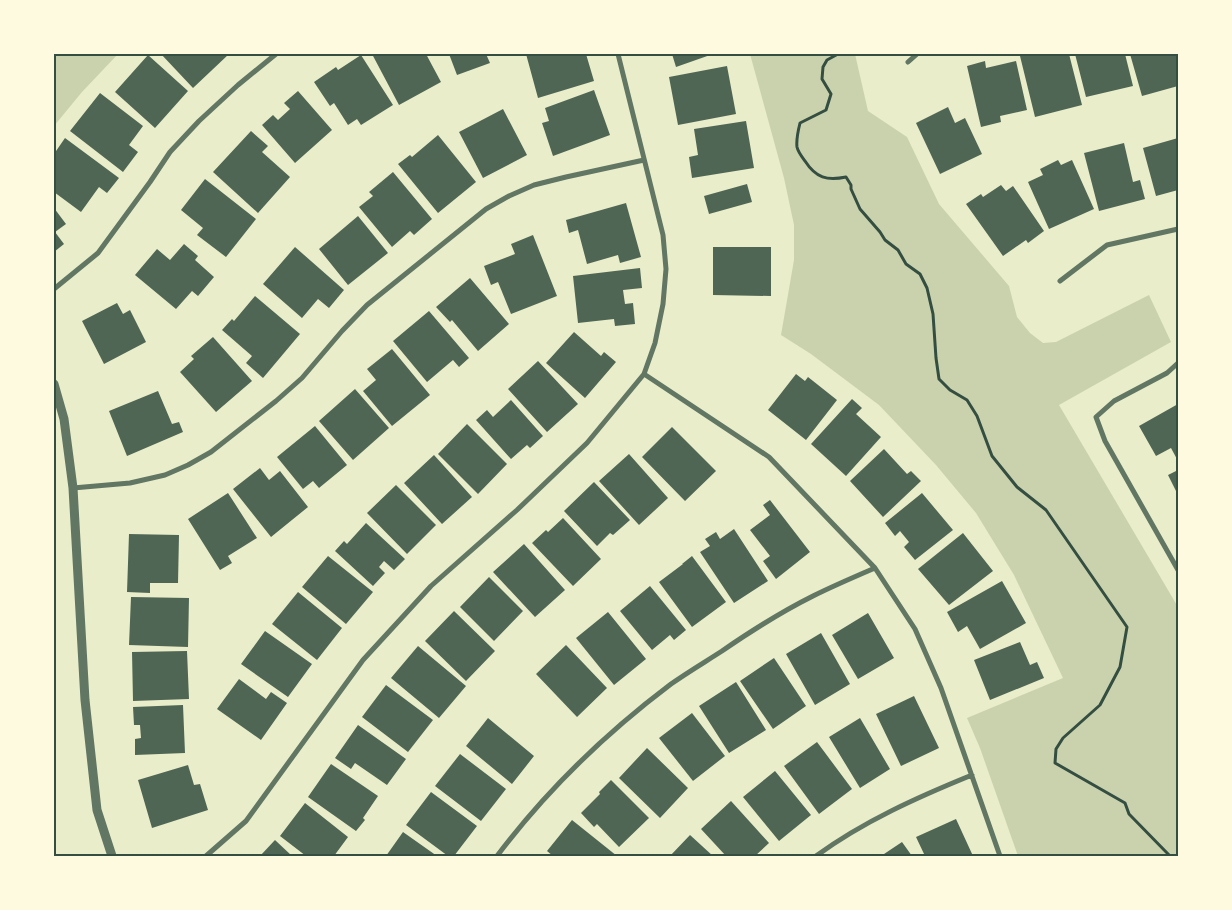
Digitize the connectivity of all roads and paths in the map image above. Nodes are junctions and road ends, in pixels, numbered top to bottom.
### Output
1 (276, 54) edge
2 (618, 54) edge
3 (838, 54) edge
4 (917, 54) edge
5 (908, 62) dead end
6 (644, 160) junction
7 (1178, 228) edge
8 (1060, 281) dead end
9 (54, 289) edge
10 (1178, 363) edge
11 (644, 374) junction
12 (54, 384) edge
13 (73, 488) junction
14 (875, 568) junction
15 (1178, 570) edge
16 (972, 775) junction
17 (112, 856) edge
18 (206, 856) edge
19 (497, 856) edge
20 (816, 856) edge
21 (1000, 856) edge
22 (1170, 856) edge

1 - 9 street
2 - 6 street
3 - 22 path
4 - 5 street
6 - 11 street
6 - 13 street
7 - 8 street
10 - 15 street
11 - 14 street
11 - 18 street
12 - 13 street
13 - 17 street
14 - 16 street
14 - 19 street
16 - 20 street
16 - 21 street

